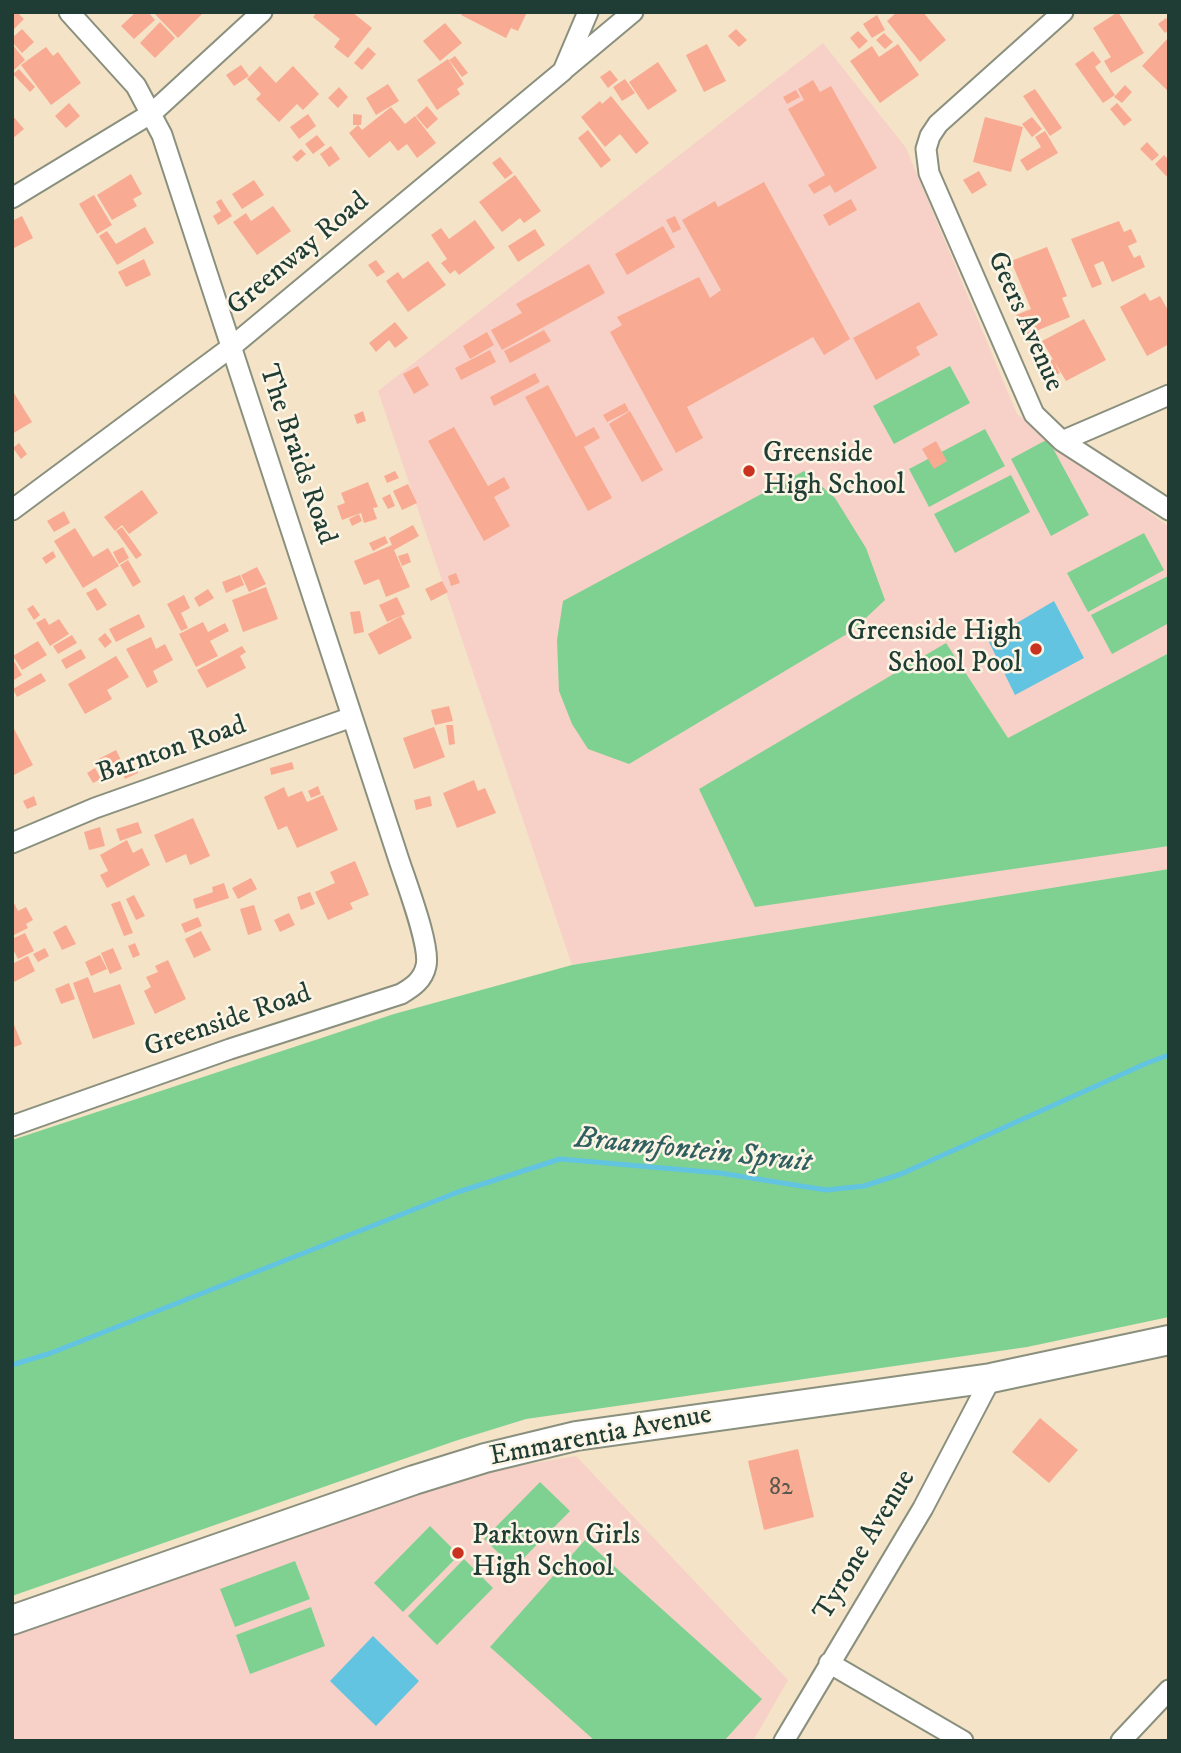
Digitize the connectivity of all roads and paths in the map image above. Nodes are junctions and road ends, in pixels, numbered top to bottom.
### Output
1 (69, 12) edge
2 (262, 12) edge
3 (588, 12) edge
4 (633, 12) edge
5 (1063, 12) edge
6 (563, 71) junction
7 (152, 113) junction
8 (12, 198) edge
9 (230, 348) junction
10 (1169, 395) edge
11 (1062, 440) junction
12 (12, 509) edge
13 (1169, 510) edge
14 (352, 717) junction
15 (12, 843) edge
16 (424, 941) joint
17 (12, 1126) edge
18 (1169, 1340) edge
19 (991, 1378) junction
20 (12, 1620) edge
21 (828, 1663) junction
22 (1169, 1690) edge
23 (783, 1741) edge
24 (963, 1741) edge
25 (1121, 1741) edge

1 - 7 street, The Braids Road
2 - 7 street
3 - 6 street, Greenway Road
4 - 6 street
5 - 11 street, Geers Avenue
6 - 9 street, Greenway Road
7 - 8 street
7 - 9 street, The Braids Road
9 - 12 street, Greenway Road
9 - 14 street, The Braids Road
10 - 11 street
11 - 13 street, Geers Avenue
14 - 15 street, Barnton Road
14 - 16 street, The Braids Road
16 - 17 street, Greenside Road
18 - 19 street, Emmarentia Avenue
19 - 20 street, Emmarentia Avenue
19 - 21 street, Tyrone Avenue
21 - 23 street, Tyrone Avenue
21 - 24 street
22 - 25 street

